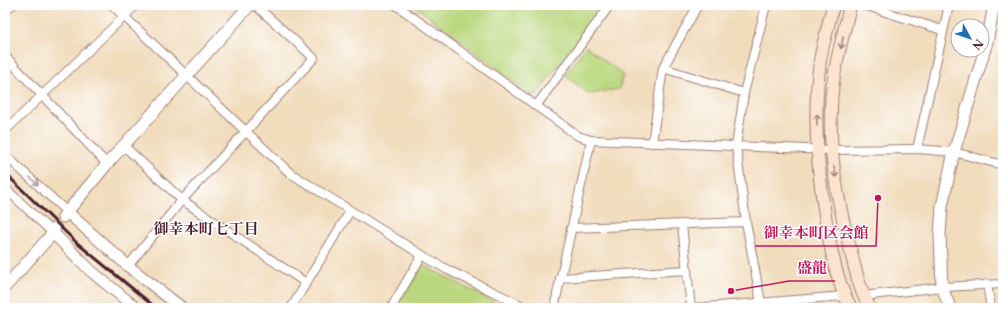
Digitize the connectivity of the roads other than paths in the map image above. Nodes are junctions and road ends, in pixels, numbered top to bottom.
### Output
1 (12, 5) edge
2 (112, 5) edge
3 (136, 5) edge
4 (250, 5) edge
5 (255, 5) edge
6 (396, 5) edge
7 (610, 5) edge
8 (698, 5) edge
9 (766, 5) edge
10 (833, 5) edge
11 (850, 5) edge
12 (864, 5) edge
13 (949, 5) edge
14 (994, 5) edge
15 (5, 11) edge
16 (124, 17) junction
17 (942, 30) junction
18 (5, 56) edge
19 (663, 68) junction
20 (187, 77) junction
21 (744, 93) junction
22 (42, 96) junction
23 (536, 106) junction
24 (5, 131) edge
25 (245, 131) junction
26 (591, 140) junction
27 (652, 143) junction
28 (124, 146) junction
29 (736, 146) junction
30 (816, 149) junction
31 (917, 149) junction
32 (832, 150) junction
33 (954, 152) junction
34 (5, 155) edge
35 (107, 164) junction
36 (1003, 164) edge
37 (5, 188) edge
38 (182, 200) junction
39 (350, 211) junction
40 (65, 214) junction
41 (746, 222) junction
42 (682, 225) junction
43 (572, 228) junction
44 (54, 230) junction
45 (422, 255) junction
46 (128, 266) junction
47 (687, 270) junction
48 (560, 278) junction
49 (306, 283) junction
50 (987, 284) junction
51 (1003, 284) edge
52 (5, 287) edge
53 (942, 287) junction
54 (844, 296) junction
55 (863, 296) junction
56 (761, 306) edge
57 (136, 308) edge
58 (182, 308) edge
59 (291, 308) edge
60 (390, 308) edge
61 (528, 308) edge
62 (554, 308) edge
63 (692, 308) edge
64 (851, 308) edge
65 (870, 308) edge
66 (950, 308) edge
67 (991, 308) edge

1 - 15 street
2 - 16 street
3 - 16 street
4 - 20 street
5 - 25 street
6 - 23 street
7 - 23 street
8 - 19 street
9 - 21 street
30 -> 10 main road
11 -> 32 main road
12 - 17 street
13 - 17 street
14 - 33 street
16 - 20 street
16 - 22 street
17 - 31 street
18 - 22 street
19 - 21 street
19 - 27 street
20 - 25 street
20 - 28 street
21 - 29 street
22 - 24 street
22 - 35 street
23 - 26 street
25 - 38 street
25 - 39 street
26 - 27 street
26 - 43 street
27 - 29 street
28 - 35 street
28 - 38 street
29 - 30 street
29 - 41 street
30 - 32 street
30 - 54 main road
31 - 32 street
31 - 33 street
32 -> 55 main road
33 - 36 street
33 - 53 street
34 -> 40 street
35 - 40 street
37 - 44 street
38 - 46 street
38 - 49 street
39 - 45 street
39 - 49 street
40 - 46 street
41 - 42 street
41 - 56 street
42 - 43 street
42 - 47 street
43 - 48 street
44 - 52 street
44 - 57 street
45 - 60 street
45 - 61 street
46 - 58 street
47 - 48 street
47 - 63 street
48 - 62 street
49 - 59 street
50 - 51 street
50 - 53 street
50 - 67 street
53 - 55 street
53 - 66 street
54 - 56 street
54 - 64 main road
55 - 65 main road
56 - 63 street

